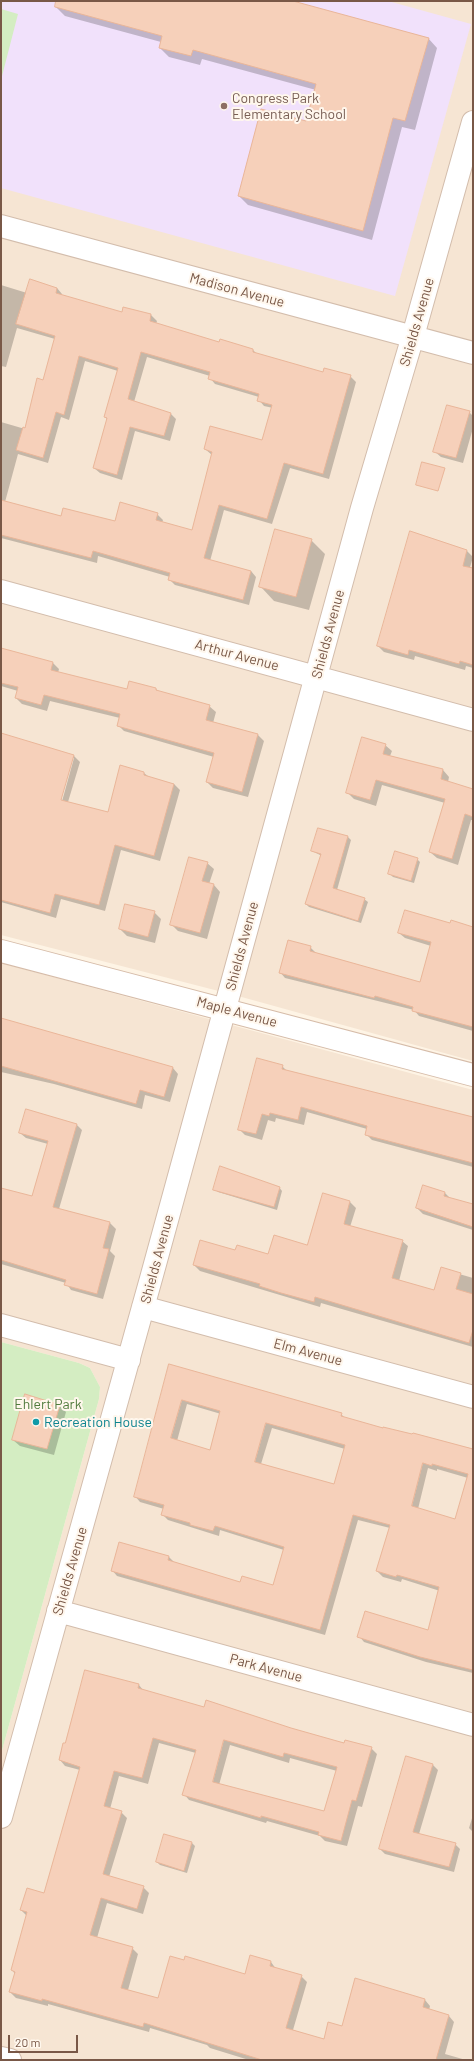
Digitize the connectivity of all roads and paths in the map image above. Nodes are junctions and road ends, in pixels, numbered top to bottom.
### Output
1 (473, 122) edge
2 (1, 226) edge
3 (413, 336) junction
4 (473, 353) edge
5 (1, 592) edge
6 (317, 677) junction
7 (473, 720) edge
8 (1, 951) edge
9 (226, 1009) junction
10 (473, 1075) edge
11 (143, 1307) junction
12 (1, 1325) edge
13 (129, 1360) junction
14 (473, 1397) edge
15 (58, 1611) junction
16 (473, 1725) edge
17 (1, 1817) edge
18 (1, 2058) edge
19 (10, 2060) edge

1 - 3 street, Shields Avenue
2 - 3 street, Madison Avenue
3 - 4 street, Madison Avenue
3 - 6 street, Shields Avenue
5 - 6 street, Arthur Avenue
6 - 7 street, Arthur Avenue
6 - 9 street, Shields Avenue
8 - 9 street, Maple Avenue
9 - 10 street, Maple Avenue
9 - 11 street, Shields Avenue
11 - 13 street, Shields Avenue
11 - 14 street, Elm Avenue
12 - 13 street
13 - 15 street, Shields Avenue
15 - 16 street, Park Avenue
15 - 17 street, Shields Avenue
18 - 19 street

